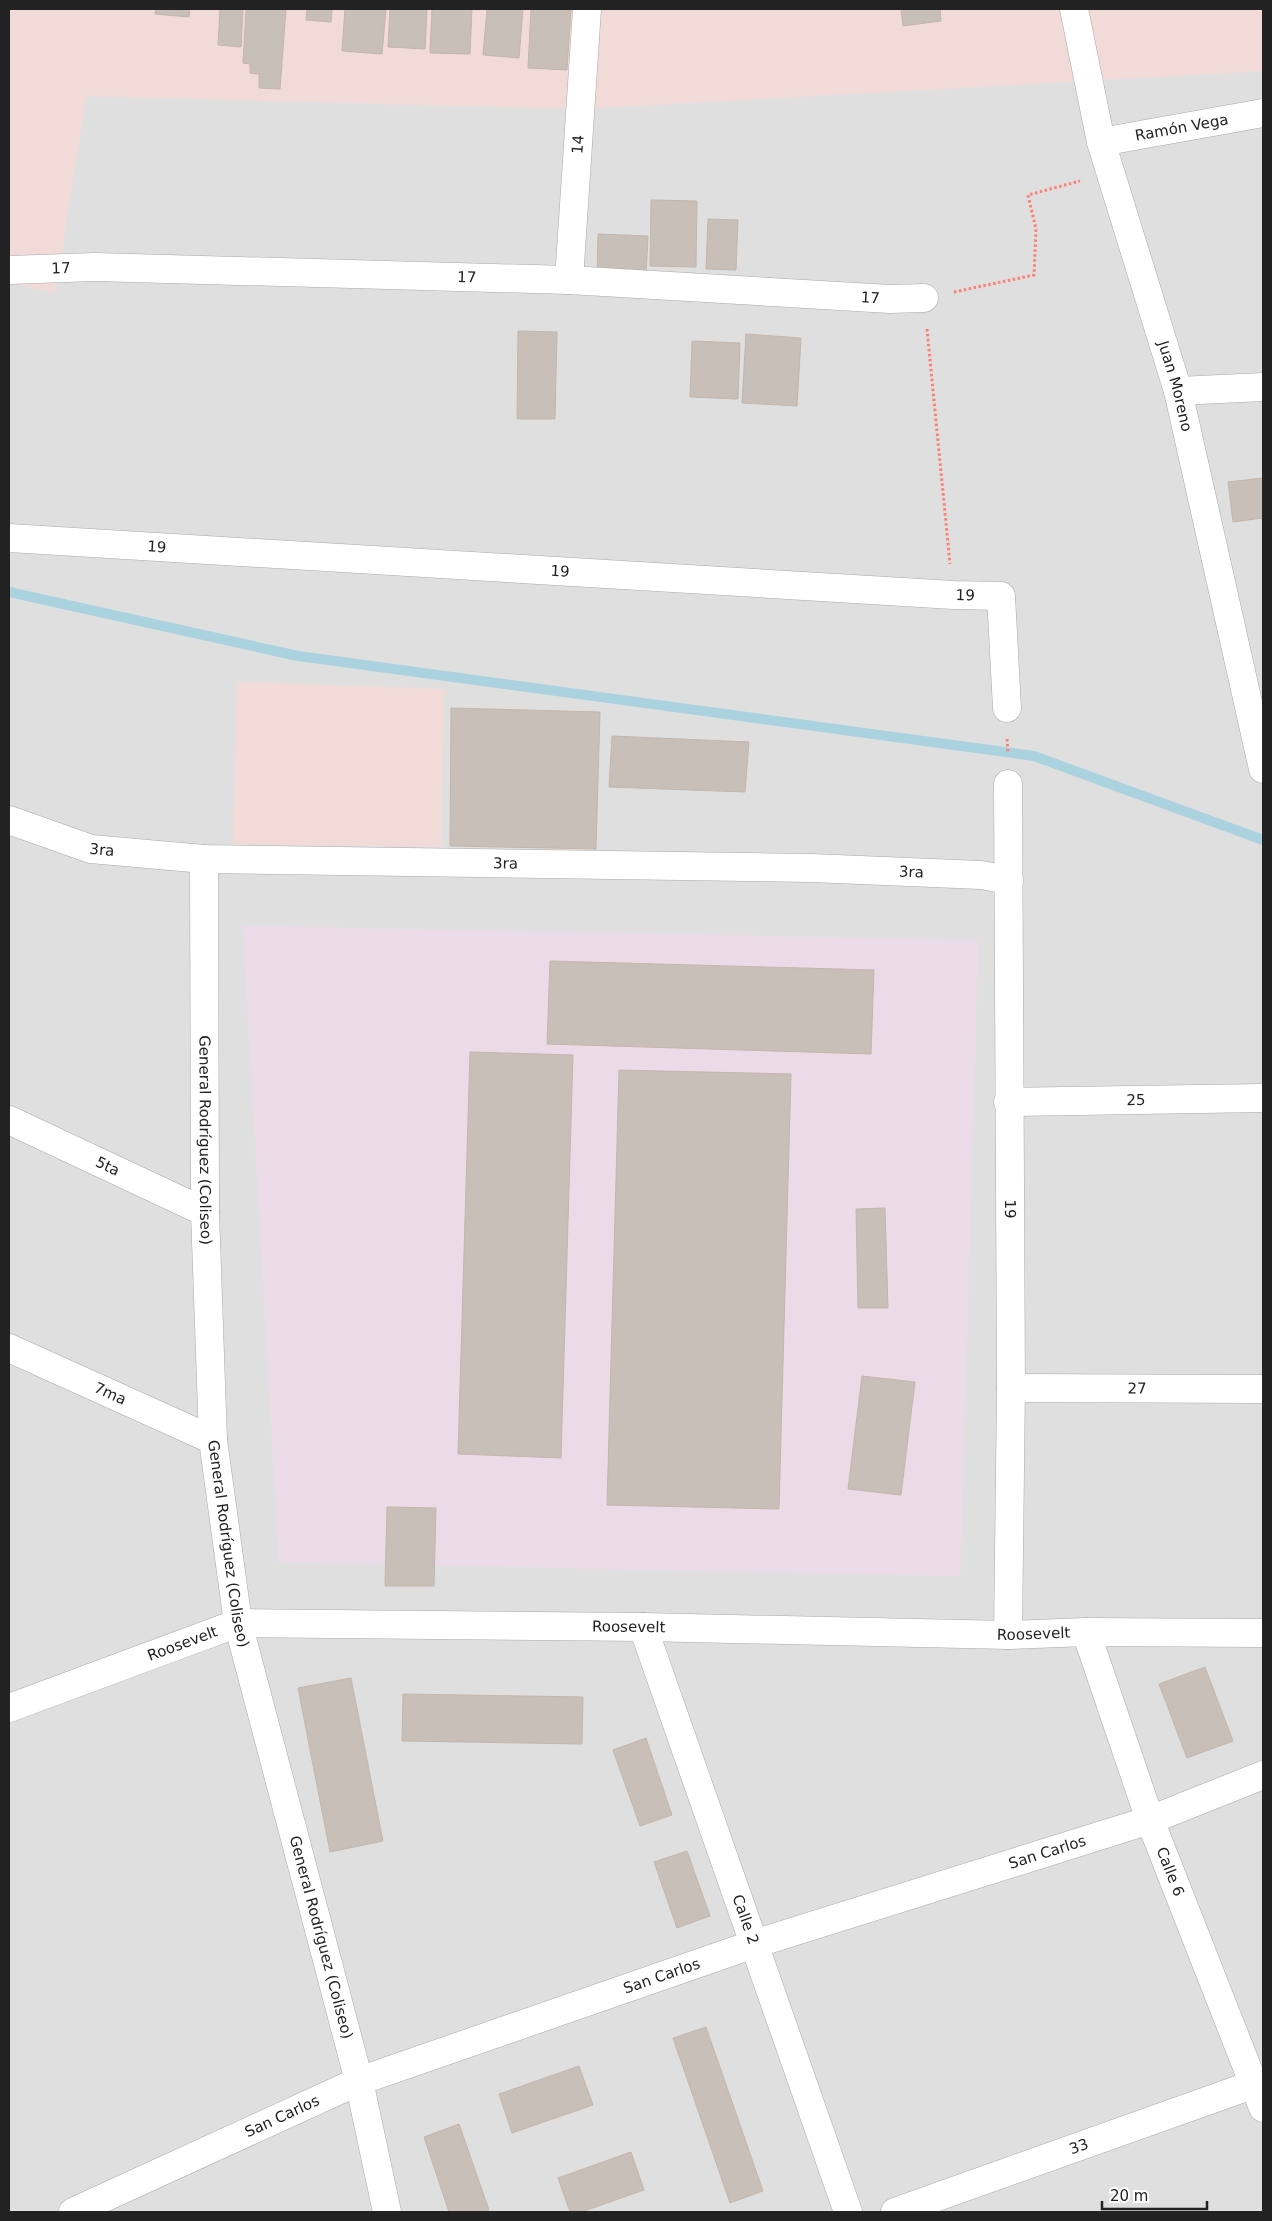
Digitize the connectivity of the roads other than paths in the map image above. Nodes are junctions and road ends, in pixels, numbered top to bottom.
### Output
1 (588, 9) edge
2 (1074, 9) edge
3 (1263, 113) edge
4 (1101, 142) junction
5 (9, 270) edge
6 (569, 280) junction
7 (924, 298) road end
8 (1263, 387) edge
9 (1178, 391) junction
10 (9, 538) edge
11 (1007, 708) road end
12 (1257, 716) edge
13 (1263, 769) edge
14 (1008, 784) road end
15 (9, 820) edge
16 (204, 859) junction
17 (1009, 880) junction
18 (1263, 1098) edge
19 (1008, 1102) junction
20 (9, 1120) edge
21 (205, 1212) junction
22 (9, 1348) edge
23 (1010, 1388) junction
24 (1263, 1389) edge
25 (213, 1440) junction
26 (238, 1623) junction
27 (643, 1627) junction
28 (1086, 1632) junction
29 (1263, 1633) edge
30 (1008, 1635) junction
31 (9, 1708) edge
32 (1263, 1775) edge
33 (1150, 1820) junction
34 (754, 1944) junction
35 (359, 2081) junction
36 (1260, 2091) edge
37 (73, 2212) edge
38 (387, 2212) edge
39 (848, 2212) edge
40 (895, 2212) edge

1 - 6 street, 14
2 - 4 street, Juan Moreno
3 - 4 street, Ramón Vega
4 - 9 street, Juan Moreno
5 - 6 street, 17
6 - 7 street, 17
8 - 9 street
9 - 12 street, Juan Moreno
10 - 11 street, 19
12 - 13 street, Juan Moreno
14 - 17 street, 19
15 - 16 street, 3ra
16 - 17 street, 3ra
16 - 21 street, General Rodríguez (Coliseo)
17 - 19 street, 19
18 - 19 street, 25
19 - 23 street, 19
20 - 21 street, 5ta
21 - 25 street, General Rodríguez (Coliseo)
22 - 25 street, 7ma
23 - 24 street, 27
23 - 30 street, 19
25 - 26 street, General Rodríguez (Coliseo)
26 - 27 street, Roosevelt
26 - 31 street, Roosevelt
26 - 35 street, General Rodríguez (Coliseo)
27 - 30 street, Roosevelt
27 - 34 street, Calle 2
28 - 29 street, Roosevelt
28 - 30 street, Roosevelt
28 - 33 street, Calle 6
32 - 33 street, San Carlos
33 - 34 street, San Carlos
33 - 36 street, Calle 6
34 - 35 street, San Carlos
34 - 39 street, Calle 2
35 - 37 street, San Carlos
35 - 38 street, General Rodríguez (Coliseo)
36 - 40 street, 33

